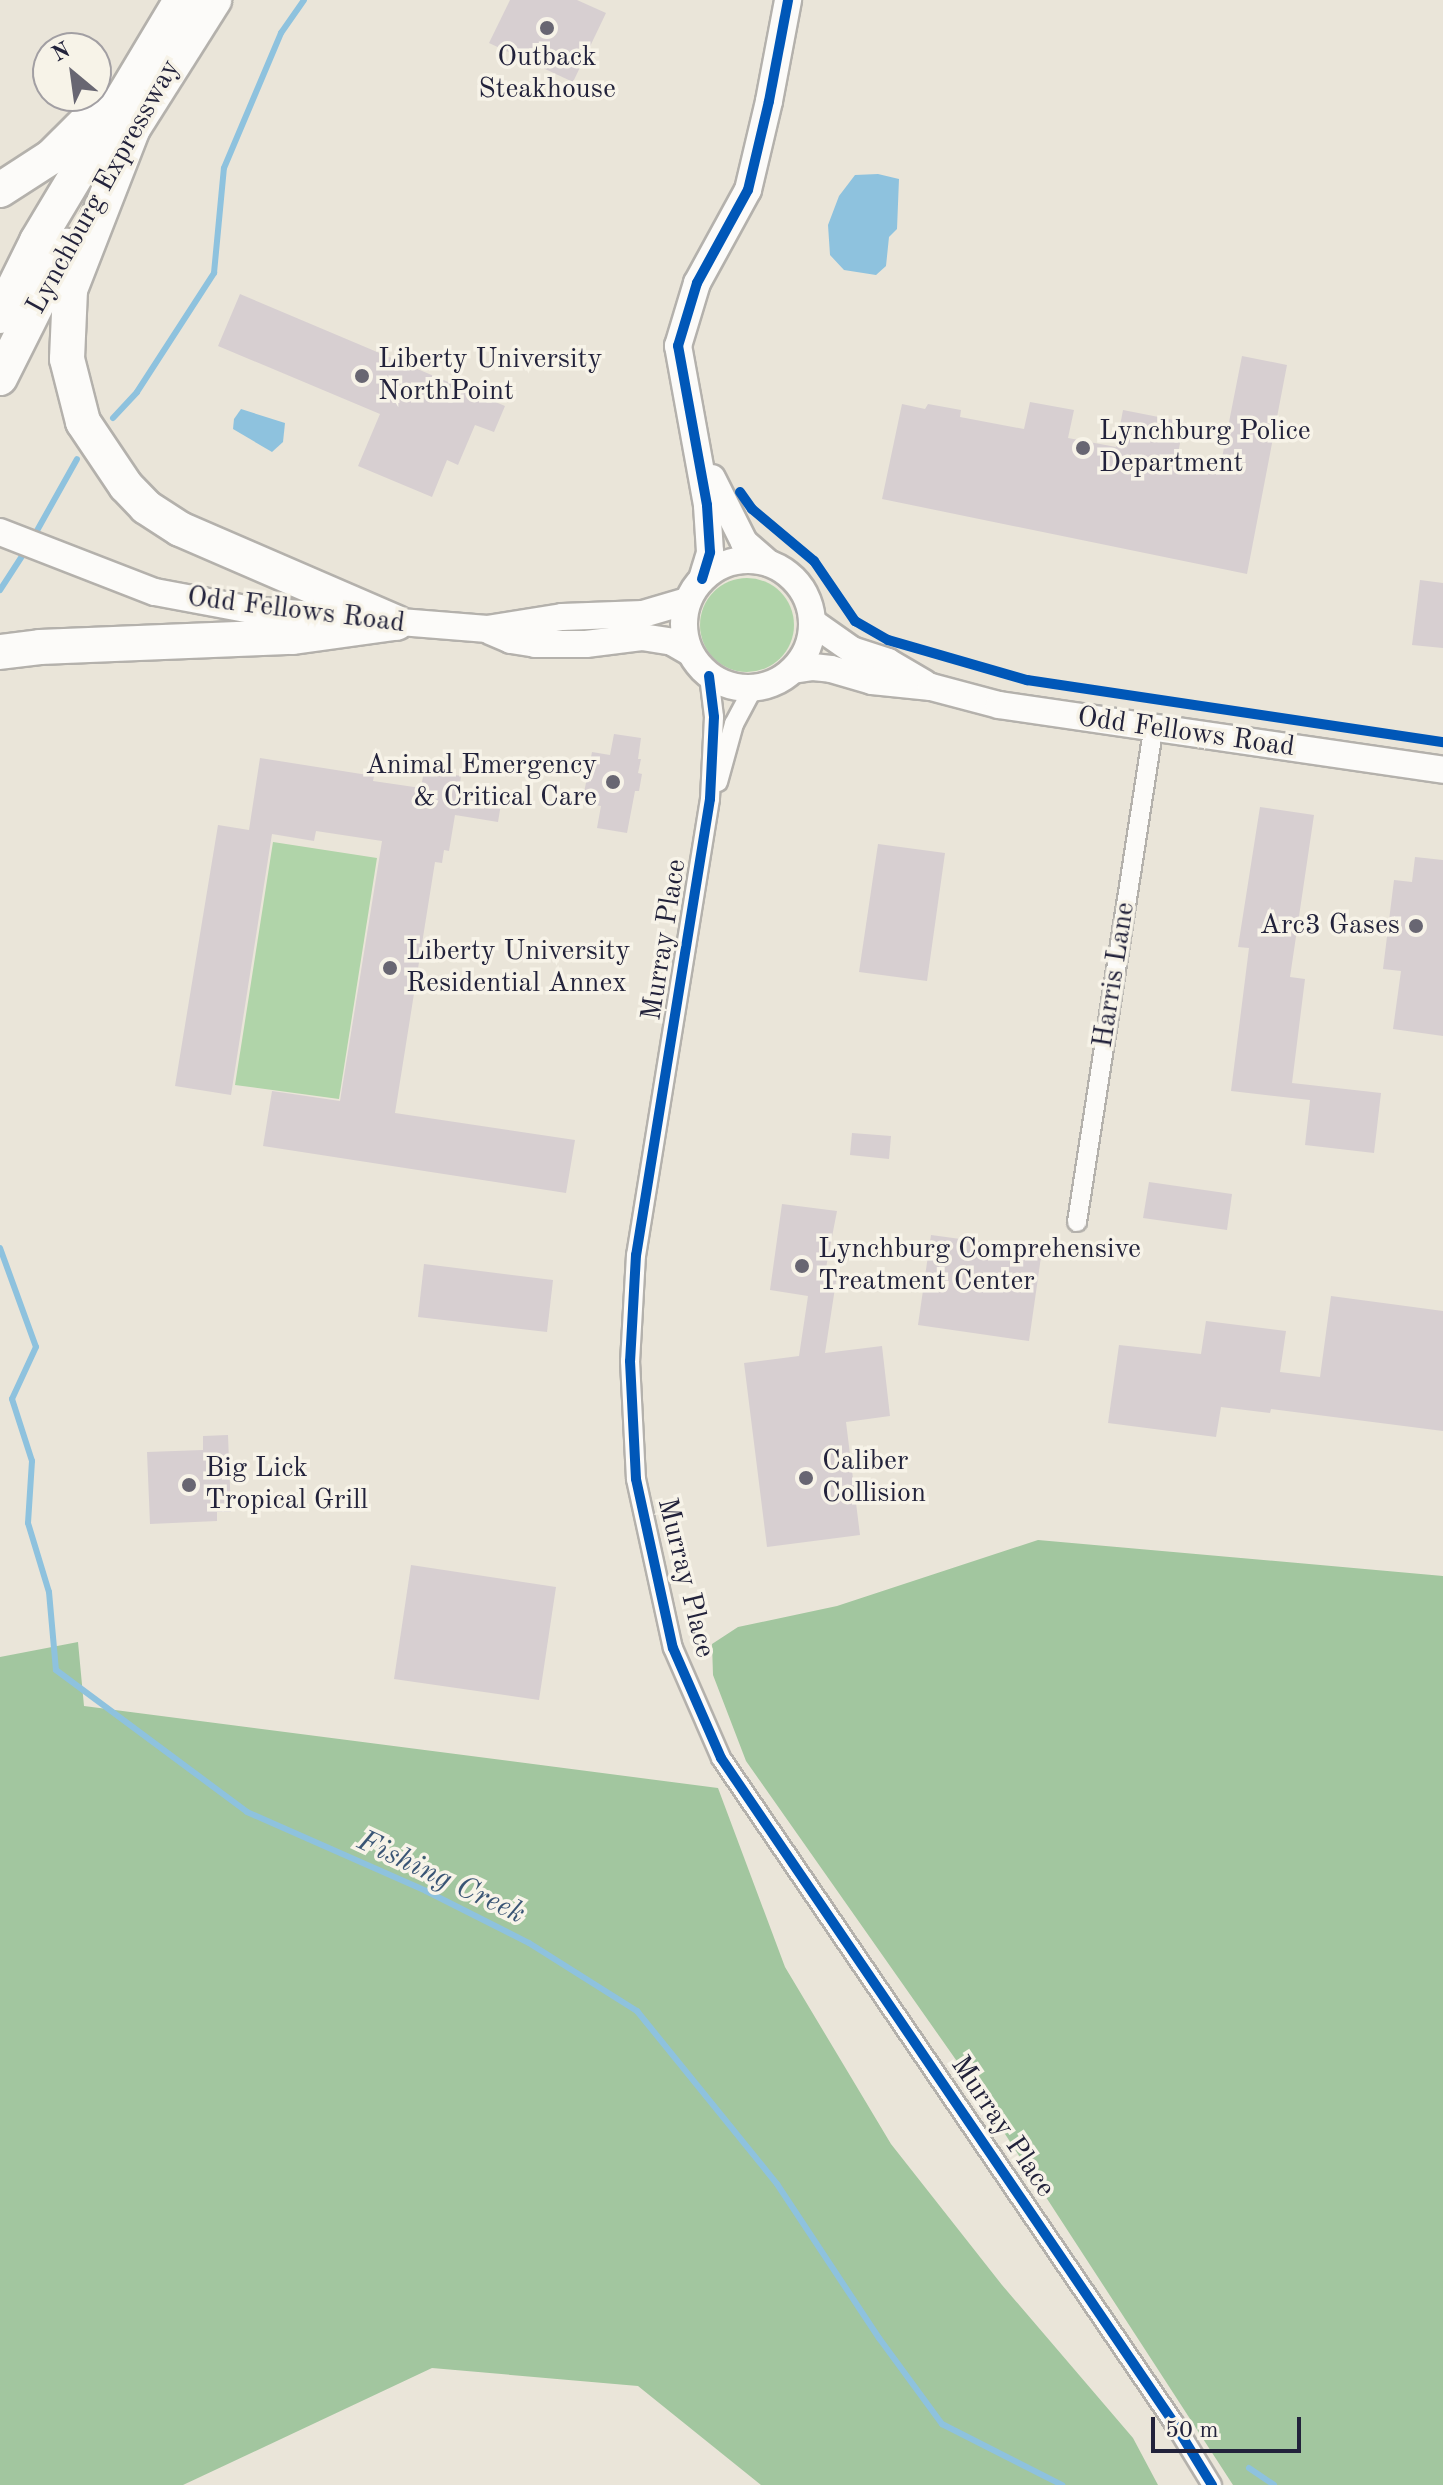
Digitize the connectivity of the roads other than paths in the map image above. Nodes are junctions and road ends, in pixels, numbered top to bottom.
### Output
1 (181, 0) edge
2 (214, 0) edge
3 (788, 0) edge
4 (137, 70) junction
5 (135, 123) junction
6 (0, 190) edge
7 (0, 316) edge
8 (0, 378) edge
9 (698, 450) junction
10 (0, 532) edge
11 (768, 563) junction
12 (702, 579) junction
13 (687, 601) junction
14 (812, 622) junction
15 (397, 623) junction
16 (487, 629) junction
17 (0, 652) edge
18 (689, 652) junction
19 (793, 670) junction
20 (709, 676) junction
21 (931, 687) junction
22 (753, 689) junction
23 (1153, 729) junction
24 (1443, 770) edge
25 (710, 799) junction
26 (1077, 1222) dead end
27 (1212, 2485) edge

1 - 4 highway, Lynchburg Expressway
2 - 5 highway, Lynchburg Expressway
3 - 9 main road
4 - 6 highway
4 - 7 highway, Lynchburg Expressway
5 - 8 highway, Lynchburg Expressway
5 - 15 highway
9 - 11 main road
9 - 12 main road
10 - 15 main road, Odd Fellows Road
11 - 12 main road
11 - 14 main road
12 - 13 main road
13 - 16 main road, Odd Fellows Road
13 - 18 main road
14 - 19 main road
14 - 21 main road, Odd Fellows Road
15 - 16 main road, Odd Fellows Road
15 - 17 highway
16 - 18 main road, Odd Fellows Road
18 - 20 main road
19 - 21 main road, Odd Fellows Road
19 - 22 main road
20 - 22 main road
20 - 25 street, Murray Place
21 - 23 main road, Odd Fellows Road
22 - 25 street, Murray Place
23 - 24 main road, Odd Fellows Road
23 - 26 street, Harris Lane
25 - 27 street, Murray Place

